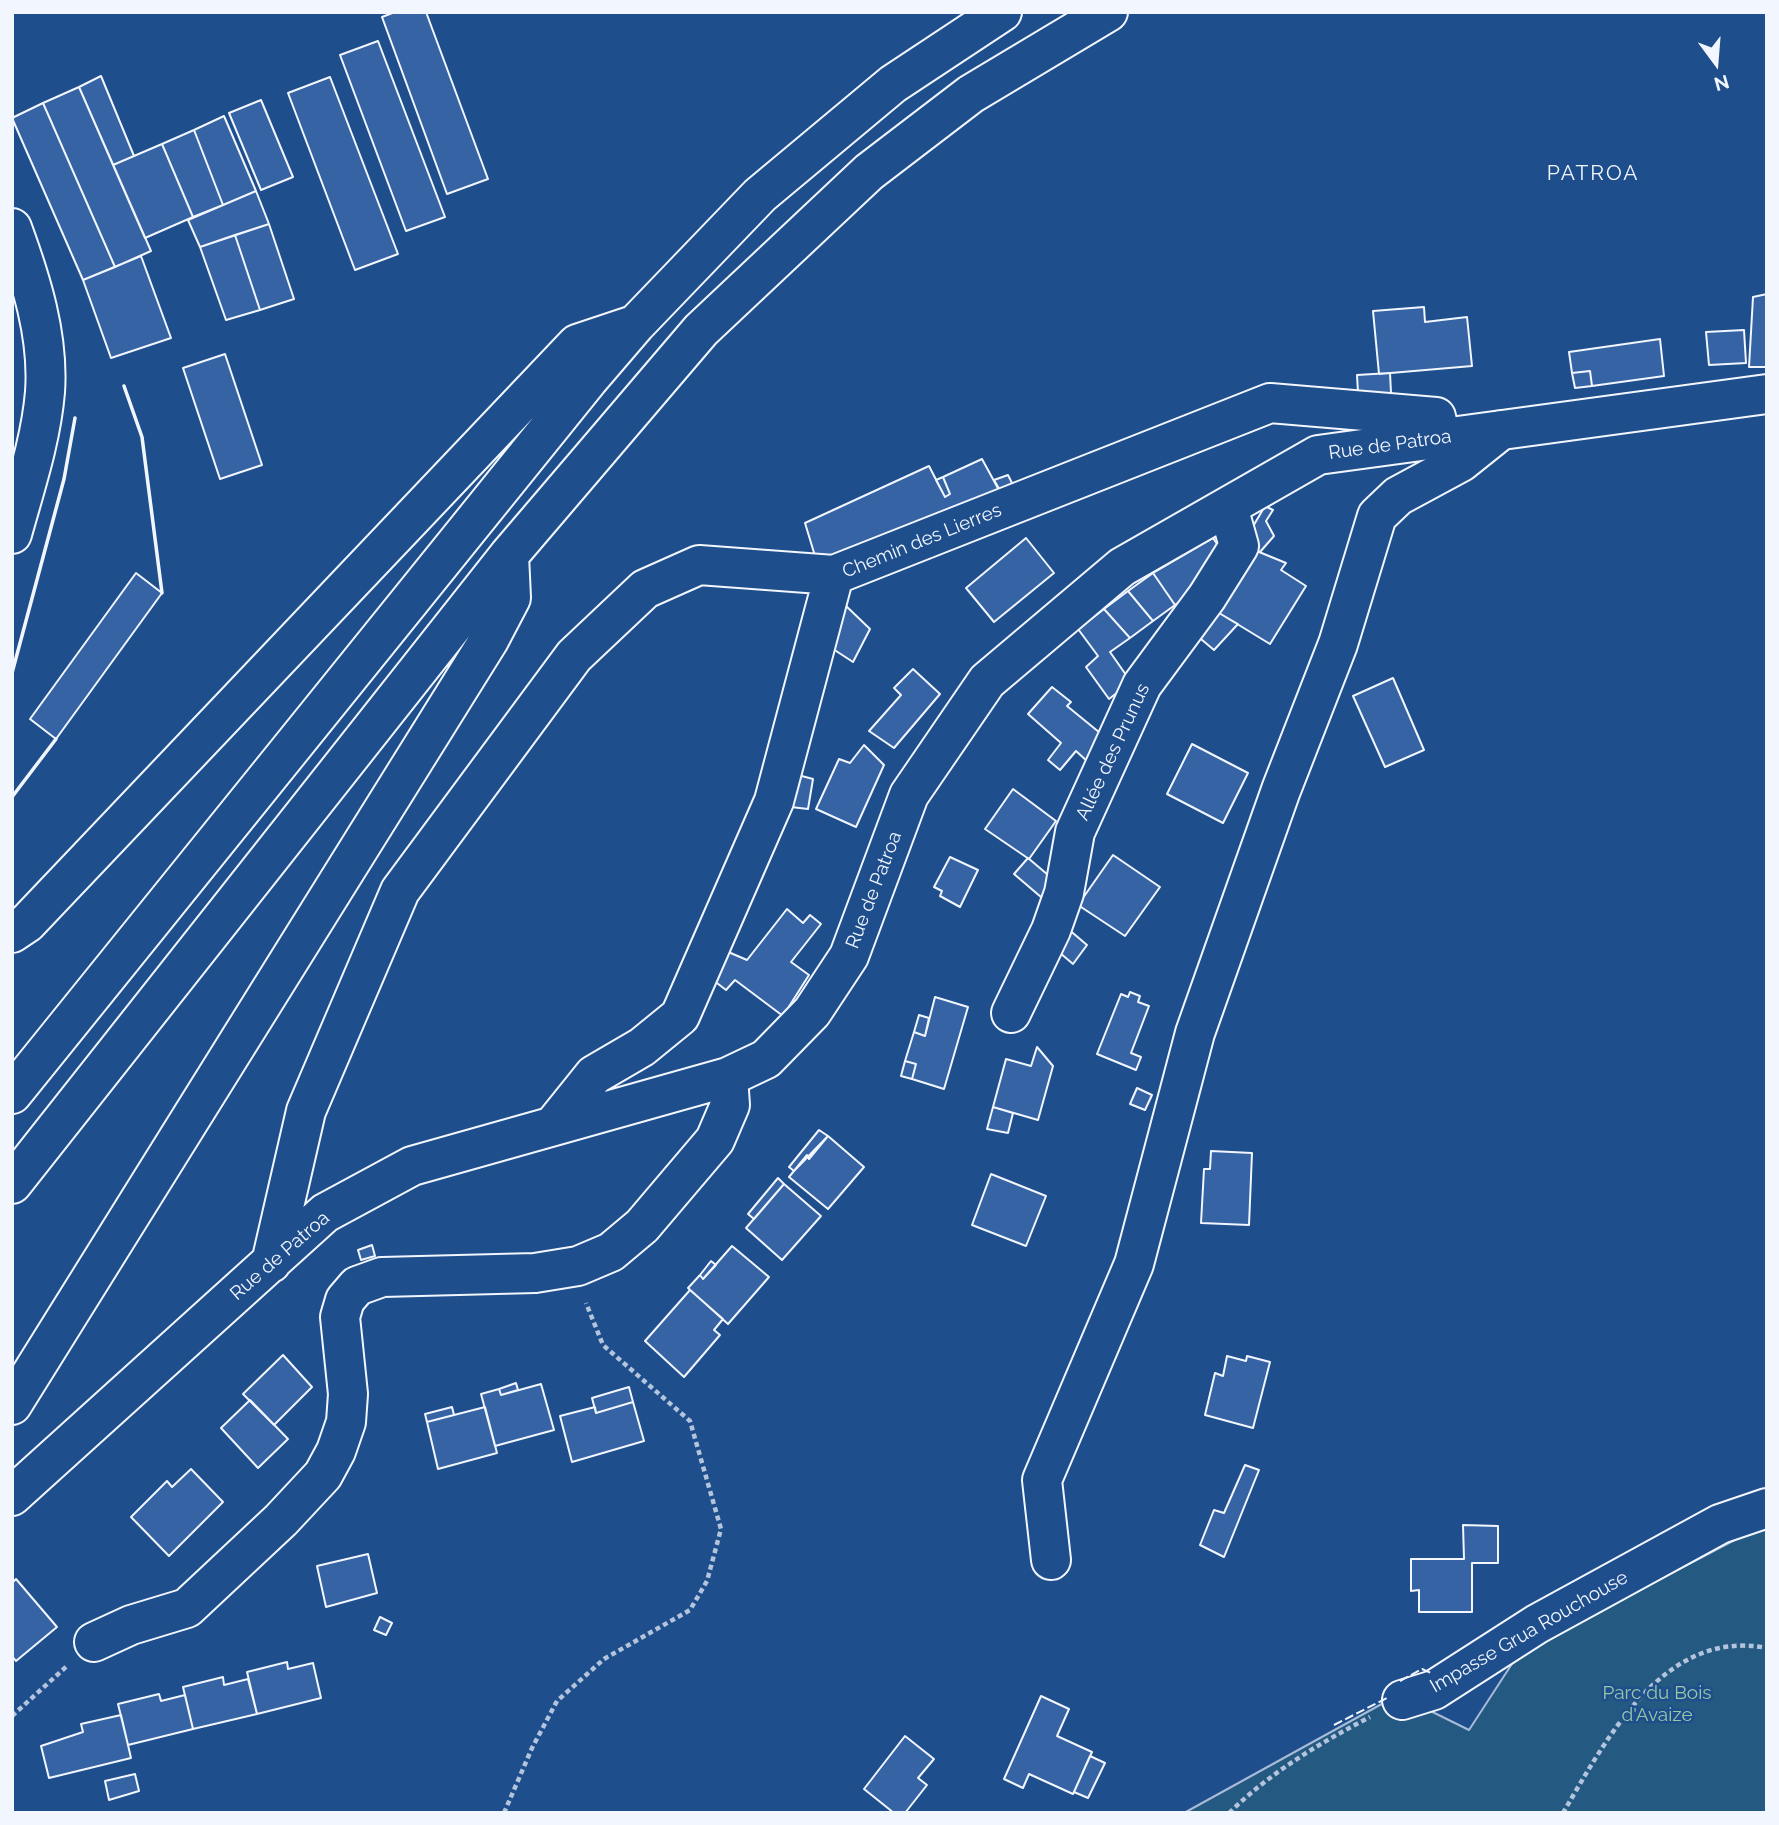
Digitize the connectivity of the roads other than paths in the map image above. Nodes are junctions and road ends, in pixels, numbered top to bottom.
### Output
1 (1002, 12) edge
2 (1108, 12) edge
3 (12, 228) edge
4 (636, 324) junction
5 (1767, 394) edge
6 (1501, 430) junction
7 (1441, 438) junction
8 (1227, 507) junction
9 (12, 534) edge
10 (509, 555) junction
11 (834, 575) junction
12 (12, 933) edge
13 (1011, 1013) dead end
14 (729, 1077) junction
15 (12, 1094) edge
16 (553, 1126) junction
17 (12, 1184) edge
18 (271, 1263) junction
19 (12, 1405) edge
20 (12, 1496) edge
21 (1767, 1508) edge
22 (1051, 1560) dead end
23 (94, 1642) road end
24 (1402, 1700) road end

1 - 4 main road
2 - 10 main road
3 - 9 main road
4 - 12 main road
4 - 15 main road
5 - 6 main road, Rue de Patroa
6 - 7 main road, Rue de Patroa
6 - 22 main road
7 - 8 main road, Rue de Patroa
7 - 11 main road, Chemin des Lierres
8 - 13 main road, Allée des Prunus
8 - 14 main road, Rue de Patroa
10 - 17 main road
10 - 19 main road
11 - 16 main road, Chemin des Lierres
11 - 18 main road
14 - 16 main road, Rue de Patroa
14 - 23 main road
16 - 18 main road, Rue de Patroa
18 - 20 main road, Rue de Patroa
21 - 24 main road, Impasse Grua Rouchouse

